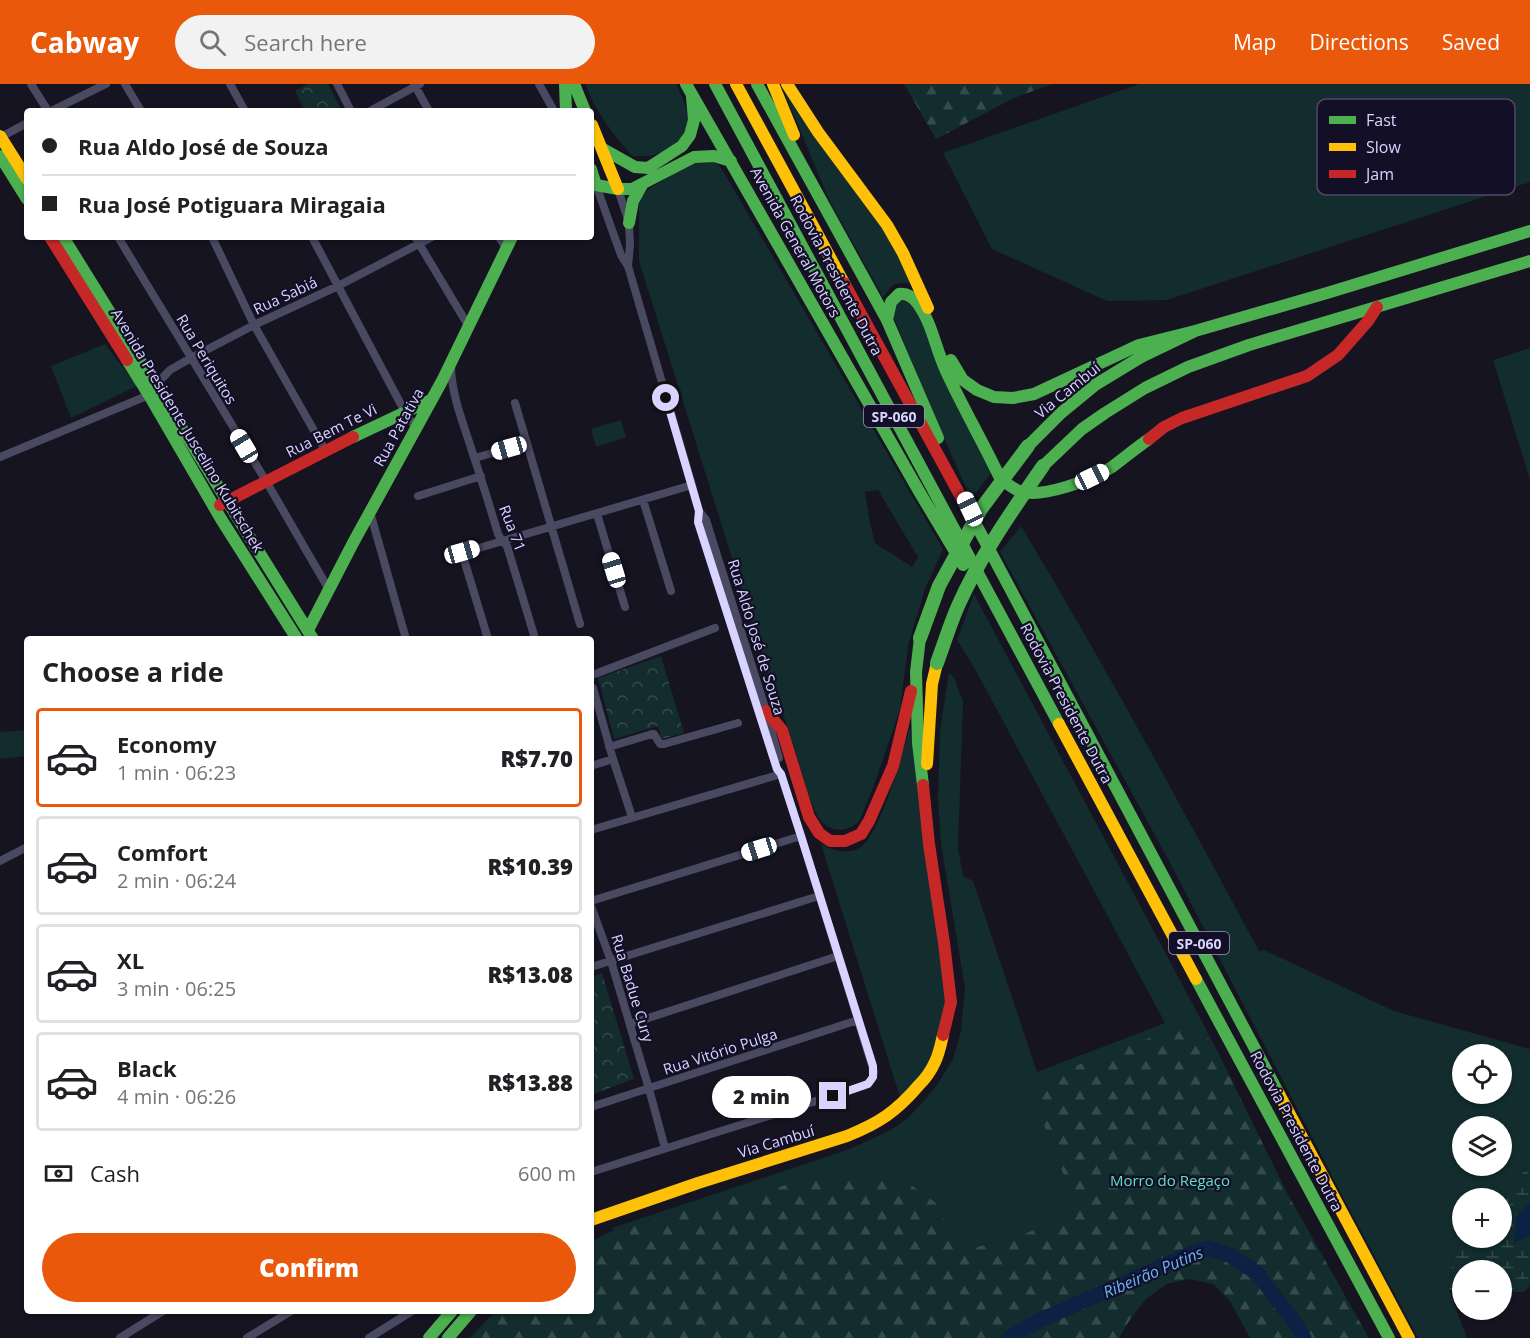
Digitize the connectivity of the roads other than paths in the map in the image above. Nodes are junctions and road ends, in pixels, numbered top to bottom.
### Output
1 (31, 84) edge
2 (106, 84) edge
3 (126, 84) edge
4 (230, 84) edge
5 (336, 84) edge
6 (539, 84) edge
7 (565, 84) edge
8 (574, 84) edge
9 (715, 84) edge
10 (736, 84) edge
11 (757, 84) edge
12 (773, 84) edge
13 (787, 84) edge
14 (417, 85) edge
15 (689, 89) edge
16 (48, 108) edge
17 (56, 108) edge
18 (139, 108) edge
19 (243, 108) edge
20 (349, 108) edge
21 (375, 108) edge
22 (428, 108) edge
23 (552, 108) edge
24 (566, 108) edge
25 (584, 108) edge
26 (24, 124) edge
27 (594, 132) edge
28 (0, 136) edge
29 (603, 149) junction
30 (0, 156) edge
31 (731, 161) junction
32 (24, 174) edge
33 (594, 179) edge
34 (596, 185) junction
35 (642, 185) junction
36 (618, 189) junction
37 (24, 194) edge
38 (829, 215) junction
39 (628, 223) junction
40 (1530, 231) edge
41 (52, 240) edge
42 (65, 240) edge
43 (120, 240) edge
44 (213, 240) edge
45 (314, 240) edge
46 (416, 241) edge
47 (506, 241) edge
48 (1530, 261) edge
49 (628, 266) junction
50 (338, 286) junction
51 (1377, 307) junction
52 (888, 320) junction
53 (254, 325) junction
54 (469, 327) junction
55 (1195, 331) junction
56 (190, 358) junction
57 (452, 361) junction
58 (152, 390) junction
59 (434, 394) junction
60 (515, 403) dead end
61 (457, 404) junction
62 (405, 412) junction
63 (416, 428) junction
64 (526, 443) junction
65 (325, 450) junction
66 (0, 457) edge
67 (475, 458) junction
68 (481, 476) junction
69 (266, 481) junction
70 (692, 485) junction
71 (418, 496) dead end
72 (227, 500) junction
73 (643, 500) junction
74 (215, 509) junction
75 (699, 511) junction
76 (370, 512) junction
77 (597, 514) junction
78 (552, 527) junction
79 (502, 541) junction
80 (989, 549) junction
81 (328, 588) junction
82 (671, 591) dead end
83 (625, 607) dead end
84 (580, 624) dead end
85 (714, 628) dead end
86 (534, 635) dead end
87 (306, 636) edge
88 (405, 636) edge
89 (487, 636) edge
90 (916, 672) junction
91 (594, 673) edge
92 (594, 695) edge
93 (766, 711) junction
94 (601, 720) junction
95 (594, 722) edge
96 (738, 723) dead end
97 (609, 747) junction
98 (1073, 748) junction
99 (613, 759) junction
100 (594, 765) edge
101 (781, 774) junction
102 (925, 802) junction
103 (632, 817) junction
104 (594, 829) edge
105 (801, 836) junction
106 (24, 849) edge
107 (0, 861) edge
108 (819, 896) junction
109 (594, 900) edge
110 (594, 914) edge
111 (838, 956) junction
112 (611, 960) junction
113 (594, 966) edge
114 (858, 1020) junction
115 (630, 1024) junction
116 (649, 1089) junction
117 (594, 1106) edge
118 (665, 1148) junction
119 (594, 1172) edge
120 (594, 1219) edge
121 (158, 1314) edge
122 (286, 1314) edge
123 (407, 1314) edge
124 (449, 1314) edge
125 (468, 1314) edge
126 (120, 1338) edge
127 (247, 1338) edge
128 (369, 1338) edge
129 (429, 1338) edge
130 (448, 1338) edge
131 (1389, 1338) edge
132 (1409, 1338) edge

1 - 16 street
2 - 17 street
3 - 18 street
4 - 19 street
5 - 20 street
6 - 23 street
7 - 24 main road
8 - 25 main road
9 - 98 main road, Rodovia Presidente Dutra / SP-060
10 - 80 main road, Rodovia Presidente Dutra / SP-060
11 - 38 main road
12 - 38 main road
13 - 55 main road
14 - 21 street
14 - 22 street
15 - 29 main road
15 - 31 main road, Avenida General Motors
26 - 28 street
27 - 29 main road
28 - 32 main road
29 - 36 main road
30 - 37 main road
31 - 35 main road
31 - 98 main road, Avenida General Motors
33 - 34 main road
34 - 36 main road
34 - 49 street, Rua Aldo José de Souza
35 - 36 main road
35 - 39 main road
36 - 39 street, Rua Aldo José de Souza
38 - 52 main road
39 - 49 street, Rua Aldo José de Souza
40 - 55 main road, Via Cambuí
41 - 58 main road, Avenida Presidente Juscelino Kubitschek
42 - 58 main road, Avenida Presidente Juscelino Kubitschek
43 - 56 street, Rua Periquitos
44 - 53 street
45 - 50 street
46 - 50 street, Rua Sabiá
46 - 54 street
47 - 54 main road, Rua Patativa
48 - 51 main road, Via Cambuí
49 - 70 street, Rua Aldo José de Souza
50 - 53 street, Rua Sabiá
50 - 62 street
51 - 52 main road
51 - 102 main road, Via Cambuí, bridge
52 - 80 main road
53 - 56 street, Rua Sabiá
53 - 65 street
54 - 57 main road, Rua Patativa
55 - 90 main road, Via Cambuí, bridge
56 - 58 street, Rua Sabiá
56 - 69 street, Rua Periquitos
57 - 59 main road, Rua Patativa
57 - 61 street, Rua 71
58 - 66 street, Rua Sabiá
58 - 72 main road, Avenida Presidente Juscelino Kubitschek
58 - 74 main road, Avenida Presidente Juscelino Kubitschek
59 - 61 street
59 - 62 main road, Rua Bem Te Vi
59 - 63 main road, Rua Patativa
60 - 64 street
61 - 67 street, Rua 71
62 - 63 street
62 - 65 main road, Rua Bem Te Vi
63 - 76 main road, Rua Patativa
64 - 67 street
64 - 78 street
65 - 69 main road, Rua Bem Te Vi
67 - 68 street, Rua 71
68 - 71 street
68 - 79 street, Rua 71
69 - 72 main road, Rua Bem Te Vi
69 - 81 street, Rua Periquitos
70 - 73 street
70 - 75 street, Rua Aldo José de Souza
72 - 74 main road, Rua Bem Te Vi
72 - 87 main road, Avenida Presidente Juscelino Kubitschek
73 - 77 street
73 - 82 street
74 - 87 main road, Avenida Presidente Juscelino Kubitschek
75 - 93 street, Rua Aldo José de Souza
75 - 101 street, Rua Aldo José de Souza
76 - 81 main road, Rua Patativa
76 - 88 street
77 - 78 street
77 - 83 street
78 - 79 street
78 - 84 street
79 - 86 street, Rua 71
79 - 89 street
80 - 132 main road, Rodovia Presidente Dutra / SP-060
81 - 87 main road, Rua Patativa
85 - 91 street
90 - 93 main road
90 - 102 main road, Via Cambuí
92 - 94 street
93 - 101 street, Rua Aldo José de Souza
94 - 95 street
94 - 97 street
96 - 97 street
97 - 99 street
98 - 131 main road, Rodovia Presidente Dutra / SP-060
99 - 100 street
99 - 103 street
101 - 103 street
101 - 105 street, Rua Aldo José de Souza
102 - 120 main road, Via Cambuí
103 - 104 street
105 - 108 street, Rua Aldo José de Souza
105 - 109 street
106 - 107 street
108 - 111 street, Rua Aldo José de Souza
108 - 112 street
110 - 112 street, Rua Badue Cury
111 - 114 street, Rua Aldo José de Souza
111 - 115 street
112 - 113 street
112 - 115 street, Rua Badue Cury
114 - 116 street, Rua Vitório Pulga
114 - 118 street, Rua Aldo José de Souza
115 - 116 street, Rua Badue Cury
116 - 117 street, Rua Vitório Pulga
116 - 118 street, Rua Badue Cury
118 - 119 street
121 - 126 street
122 - 127 street
123 - 128 street
124 - 129 main road
125 - 130 main road

